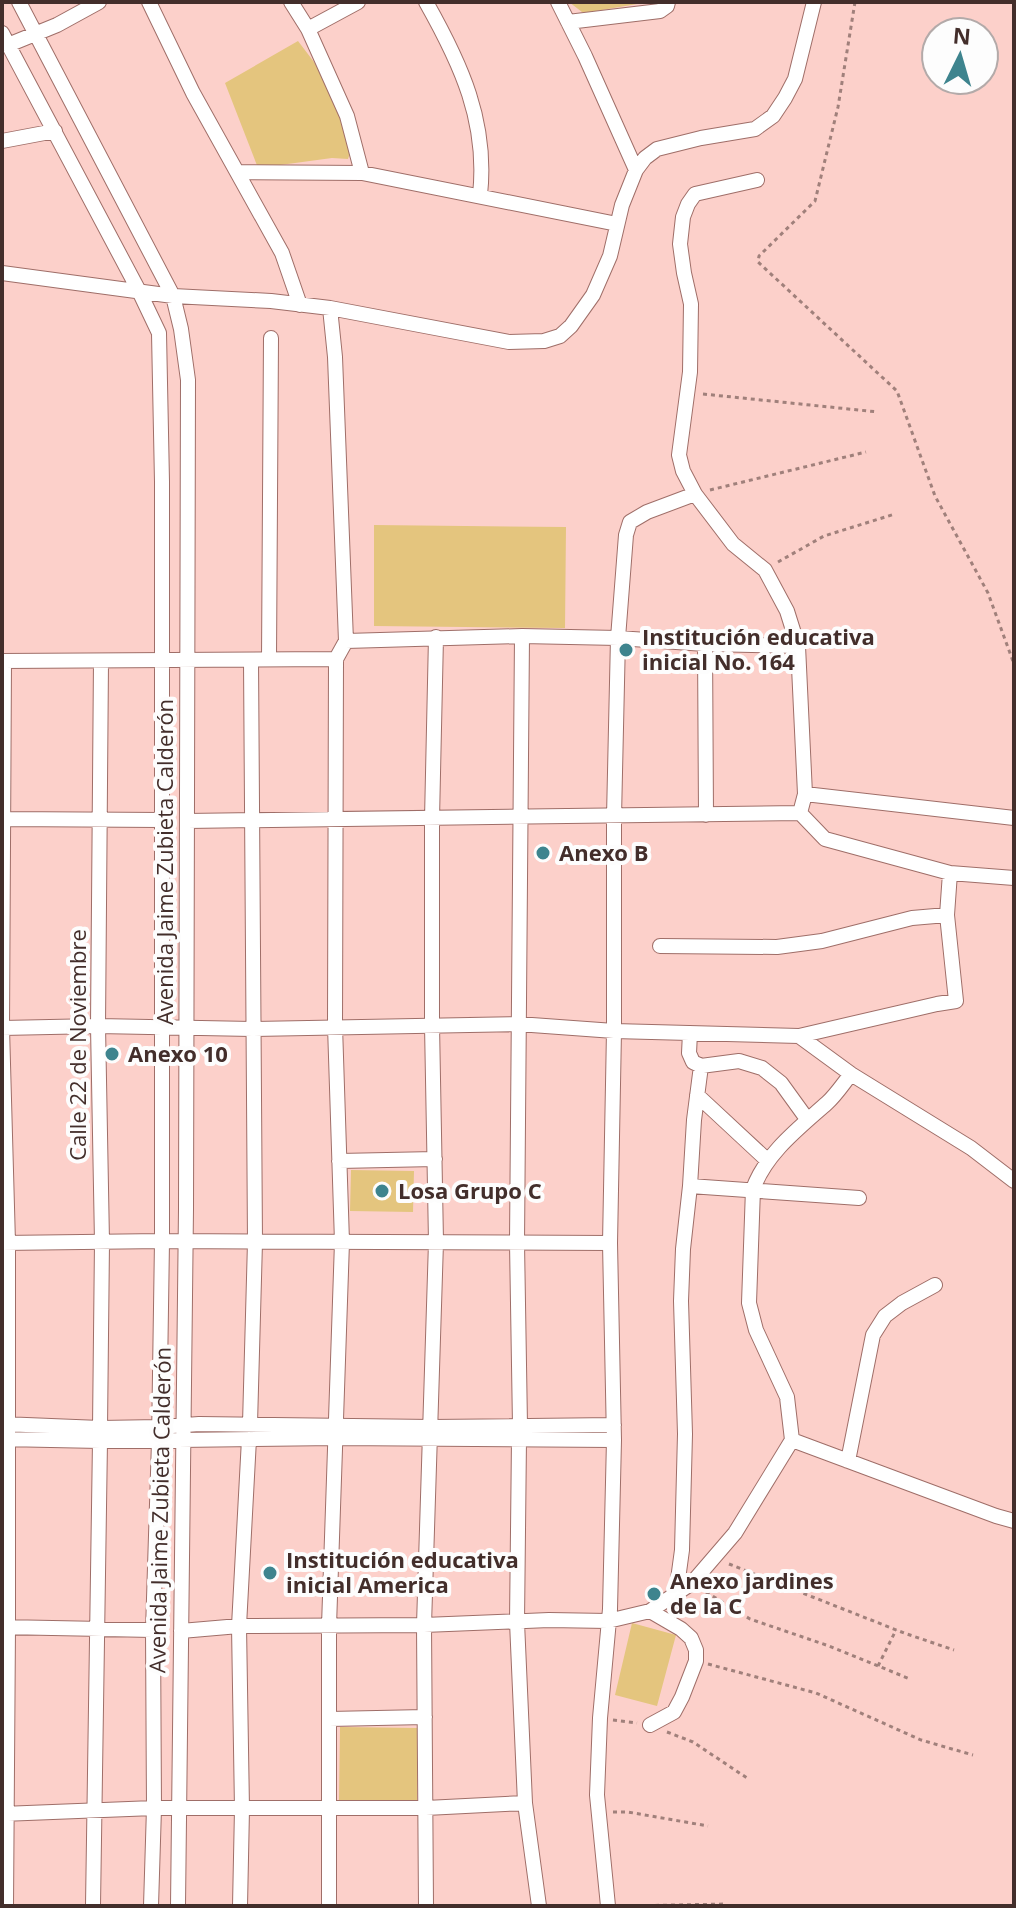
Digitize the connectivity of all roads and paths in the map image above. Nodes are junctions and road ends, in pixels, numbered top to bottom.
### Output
1 (19, 2) edge
2 (99, 2) edge
3 (149, 2) edge
4 (291, 2) edge
5 (358, 2) edge
6 (426, 2) edge
7 (558, 2) edge
8 (668, 2) edge
9 (814, 2) edge
10 (855, 2) edge
11 (568, 22) junction
12 (308, 29) junction
13 (36, 33) junction
14 (5, 39) edge
15 (55, 131) junction
16 (2, 141) edge
17 (636, 170) junction
18 (237, 172) junction
19 (362, 173) junction
20 (757, 180) dead end
21 (480, 195) junction
22 (617, 224) junction
23 (2, 273) edge
24 (139, 291) junction
25 (173, 296) junction
26 (300, 305) junction
27 (330, 308) junction
28 (271, 338) dead end
29 (687, 392) junction
30 (878, 412) dead end
31 (866, 452) dead end
32 (695, 494) junction
33 (895, 514) dead end
34 (765, 570) junction
35 (522, 636) junction
36 (436, 637) junction
37 (618, 638) junction
38 (346, 641) junction
39 (705, 644) junction
40 (798, 646) junction
41 (269, 659) junction
42 (336, 659) junction
43 (188, 660) junction
44 (251, 660) junction
45 (3, 661) edge
46 (101, 661) junction
47 (163, 661) junction
48 (1014, 664) edge
49 (805, 794) junction
50 (800, 813) junction
51 (706, 815) junction
52 (521, 816) junction
53 (614, 817) junction
54 (1014, 818) edge
55 (3, 819) edge
56 (335, 819) junction
57 (432, 819) junction
58 (99, 820) junction
59 (162, 820) junction
60 (252, 820) junction
61 (187, 821) junction
62 (950, 873) junction
63 (1014, 878) edge
64 (2, 892) edge
65 (947, 915) junction
66 (660, 946) dead end
67 (518, 1024) junction
68 (432, 1025) junction
69 (98, 1026) junction
70 (161, 1026) junction
71 (335, 1026) junction
72 (186, 1027) junction
73 (2, 1028) edge
74 (252, 1029) junction
75 (614, 1031) junction
76 (690, 1033) junction
77 (799, 1036) junction
78 (701, 1066) junction
79 (851, 1074) junction
80 (697, 1095) junction
81 (807, 1119) junction
82 (435, 1159) junction
83 (339, 1161) junction
84 (768, 1161) junction
85 (1014, 1181) edge
86 (690, 1186) junction
87 (753, 1189) junction
88 (859, 1198) dead end
89 (162, 1241) junction
90 (186, 1241) junction
91 (102, 1242) junction
92 (255, 1242) junction
93 (342, 1242) junction
94 (436, 1242) junction
95 (5, 1243) edge
96 (517, 1243) junction
97 (610, 1243) junction
98 (935, 1285) dead end
99 (5, 1432) edge
100 (183, 1432) junction
101 (250, 1432) junction
102 (336, 1432) junction
103 (520, 1432) junction
104 (431, 1433) junction
105 (614, 1433) junction
106 (100, 1434) junction
107 (159, 1434) junction
108 (792, 1440) junction
109 (848, 1461) junction
110 (1014, 1521) edge
111 (714, 1558) junction
112 (692, 1583) junction
113 (676, 1594) junction
114 (650, 1611) junction
115 (608, 1621) junction
116 (517, 1622) junction
117 (424, 1625) junction
118 (239, 1626) junction
119 (329, 1626) junction
120 (5, 1627) edge
121 (98, 1628) junction
122 (153, 1630) junction
123 (896, 1630) junction
124 (181, 1631) junction
125 (954, 1650) dead end
126 (696, 1661) junction
127 (878, 1666) junction
128 (910, 1679) dead end
129 (425, 1717) junction
130 (600, 1718) junction
131 (329, 1719) junction
132 (650, 1725) junction
133 (973, 1755) dead end
134 (747, 1778) dead end
135 (525, 1803) junction
136 (154, 1808) junction
137 (179, 1808) junction
138 (426, 1808) junction
139 (242, 1809) junction
140 (328, 1809) junction
141 (96, 1811) junction
142 (598, 1812) junction
143 (4, 1814) edge
144 (708, 1826) dead end
145 (727, 1904) edge
146 (6, 1906) edge
147 (93, 1906) edge
148 (151, 1906) edge
149 (178, 1906) edge
150 (240, 1906) edge
151 (329, 1906) edge
152 (426, 1906) edge
153 (539, 1906) edge
154 (608, 1906) edge

1 - 13 street, Avenida Jaime Zubieta Calderón
2 - 13 street
3 - 18 street
4 - 12 street
5 - 12 street
6 - 21 street
7 - 11 street
8 - 11 street
9 - 17 street
10 - 48 path
11 - 17 street
12 - 19 street
13 - 14 street
13 - 25 street, Avenida Jaime Zubieta Calderón
14 - 15 street, Avenida Jaime Zubieta Calderón
15 - 16 street
15 - 24 street, Avenida Jaime Zubieta Calderón
17 - 22 street
18 - 19 street
18 - 26 street
19 - 21 street
20 - 29 street
21 - 22 street
22 - 27 street
23 - 24 street
24 - 25 street
24 - 47 street, Avenida Jaime Zubieta Calderón
25 - 26 street
25 - 43 street, Avenida Jaime Zubieta Calderón
26 - 27 street
27 - 38 street
28 - 41 street
29 - 30 path
29 - 32 street
31 - 32 path
32 - 34 street
32 - 37 street
33 - 34 path
34 - 40 street
35 - 36 street
35 - 37 street
35 - 52 street
36 - 38 street
36 - 57 street
37 - 39 street
37 - 53 street
38 - 42 street
39 - 40 street
39 - 51 street
40 - 49 street
41 - 42 street
41 - 44 street
42 - 56 street
43 - 44 street
43 - 47 street
43 - 61 street, Avenida Jaime Zubieta Calderón
44 - 60 street
45 - 46 street
45 - 55 street
46 - 47 street
46 - 58 street, Calle 22 de Noviembre
47 - 59 street, Avenida Jaime Zubieta Calderón
49 - 50 street
49 - 54 street
50 - 51 street
50 - 62 street
51 - 53 street
52 - 53 street
52 - 57 street
52 - 67 street
53 - 75 street
55 - 58 street
55 - 64 street
56 - 57 street
56 - 60 street
56 - 71 street
57 - 68 street
58 - 59 street
58 - 69 street, Calle 22 de Noviembre
59 - 70 street, Avenida Jaime Zubieta Calderón
60 - 61 street
60 - 74 street
61 - 72 street, Avenida Jaime Zubieta Calderón
62 - 63 street
62 - 65 street
64 - 73 street
65 - 66 street
65 - 77 street
67 - 68 street
67 - 75 street
67 - 96 street
68 - 71 street
68 - 82 street
69 - 70 street
69 - 73 street
69 - 91 street, Calle 22 de Noviembre
70 - 72 street
70 - 89 street, Avenida Jaime Zubieta Calderón
71 - 74 street
71 - 83 street
72 - 74 street
72 - 90 street, Avenida Jaime Zubieta Calderón
73 - 95 street
74 - 92 street
75 - 76 street
75 - 97 street
76 - 77 street
76 - 78 street
77 - 79 street
78 - 80 street
78 - 81 street
79 - 81 street
79 - 85 street
80 - 84 street
80 - 86 street
81 - 84 street
82 - 83 street
82 - 94 street
83 - 93 street
84 - 87 street
86 - 87 street
86 - 113 street
87 - 88 street
87 - 108 street
89 - 90 street
89 - 91 street
89 - 107 street, Avenida Jaime Zubieta Calderón
90 - 92 street
90 - 100 street, Avenida Jaime Zubieta Calderón
91 - 95 street
91 - 106 street, Calle 22 de Noviembre
92 - 93 street
92 - 101 street
93 - 94 street
93 - 102 street
94 - 96 street
94 - 104 street
95 - 99 street
96 - 97 street
96 - 103 street
97 - 105 street
98 - 109 street
99 - 106 street
99 - 120 street
100 - 101 street
100 - 107 street
100 - 124 street, Avenida Jaime Zubieta Calderón
101 - 102 street
101 - 118 street
102 - 104 street
102 - 119 street
103 - 104 street
103 - 105 street
103 - 116 street
104 - 117 street
105 - 115 street
106 - 107 street
106 - 121 street, Calle 22 de Noviembre
107 - 122 street, Avenida Jaime Zubieta Calderón
108 - 109 street
108 - 111 street
109 - 110 street
111 - 112 street
111 - 123 path
112 - 113 street
112 - 127 path
113 - 114 street
114 - 115 street
114 - 126 street
115 - 116 street
115 - 130 street
116 - 117 street
116 - 135 street
117 - 119 street
117 - 129 street
118 - 119 street
118 - 124 street
118 - 139 street
119 - 131 street
120 - 121 street
120 - 143 street
121 - 122 street
121 - 141 street, Calle 22 de Noviembre
122 - 136 street, Avenida Jaime Zubieta Calderón
123 - 125 path
123 - 127 path
124 - 137 street, Avenida Jaime Zubieta Calderón
126 - 132 street
126 - 133 path
127 - 128 path
129 - 131 street
129 - 138 street
130 - 132 path
130 - 142 street
131 - 140 street
132 - 134 path
135 - 138 street
135 - 153 street
136 - 137 street
136 - 141 street
136 - 148 street, Avenida Jaime Zubieta Calderón
137 - 139 street
137 - 149 street, Avenida Jaime Zubieta Calderón
138 - 140 street
138 - 152 street
139 - 140 street
139 - 150 street
140 - 151 street
141 - 143 street
141 - 147 street, Calle 22 de Noviembre
142 - 144 path
142 - 154 street
143 - 146 street
145 - 154 path

